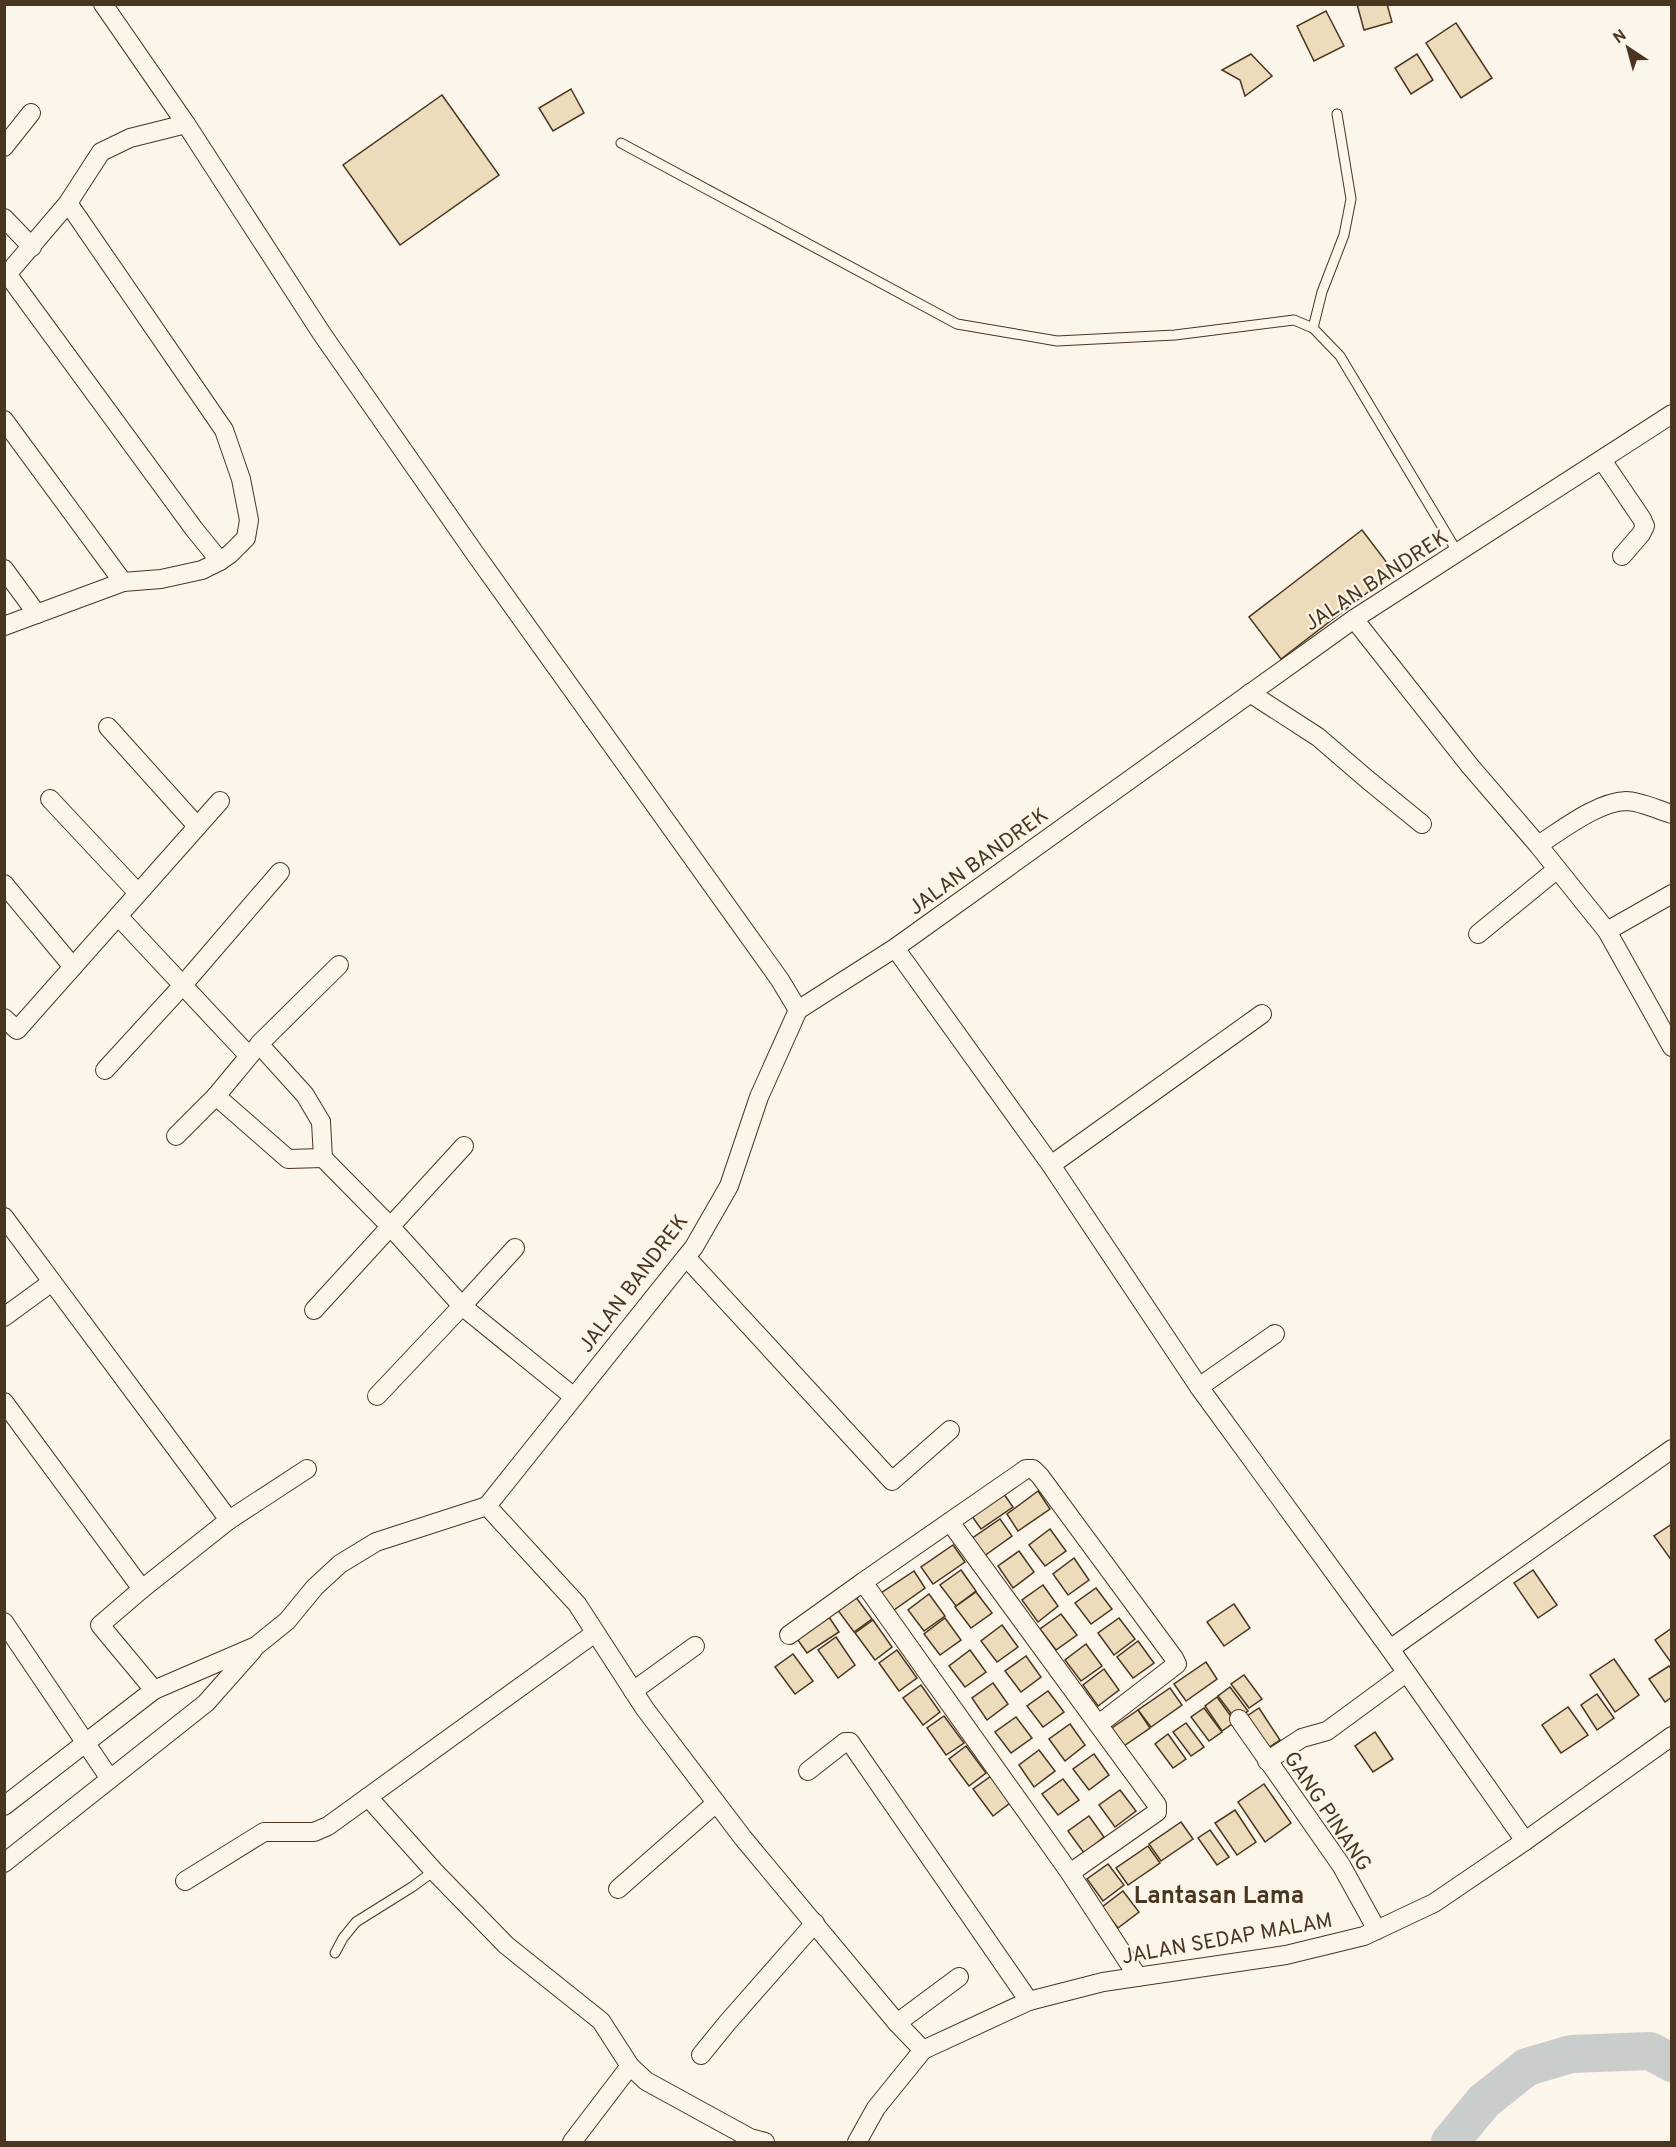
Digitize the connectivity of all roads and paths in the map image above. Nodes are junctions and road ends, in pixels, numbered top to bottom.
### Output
1 (103, 4) edge
2 (31, 113) dead end
3 (1337, 114) dead end
4 (186, 124) junction
5 (621, 143) dead end
6 (4, 147) edge
7 (68, 203) junction
8 (4, 218) edge
9 (32, 247) junction
10 (6, 277) edge
11 (1313, 328) junction
12 (1671, 414) edge
13 (4, 420) edge
14 (1602, 460) junction
15 (1458, 553) junction
16 (1622, 556) dead end
17 (220, 561) junction
18 (4, 569) edge
19 (123, 582) junction
20 (37, 614) junction
21 (1354, 619) junction
22 (4, 626) edge
23 (1250, 693) junction
24 (108, 726) dead end
25 (50, 799) dead end
26 (220, 801) dead end
27 (1671, 814) edge
28 (1422, 824) dead end
29 (197, 826) junction
30 (1538, 845) junction
31 (1556, 870) junction
32 (280, 872) dead end
33 (4, 884) edge
34 (138, 893) junction
35 (1671, 894) edge
36 (118, 916) junction
37 (1607, 931) junction
38 (1478, 934) dead end
39 (895, 948) junction
40 (339, 965) dead end
41 (73, 967) junction
42 (183, 986) junction
43 (798, 1010) junction
44 (1262, 1014) dead end
45 (4, 1018) edge
46 (1671, 1047) edge
47 (254, 1050) junction
48 (105, 1070) dead end
49 (216, 1096) junction
50 (176, 1136) dead end
51 (464, 1146) dead end
52 (322, 1158) junction
53 (1051, 1165) junction
54 (4, 1217) edge
55 (390, 1227) junction
56 (515, 1248) dead end
57 (686, 1257) junction
58 (52, 1282) junction
59 (462, 1306) junction
60 (314, 1310) dead end
61 (4, 1317) edge
62 (1275, 1334) dead end
63 (1199, 1387) junction
64 (376, 1396) dead end
65 (574, 1397) junction
66 (4, 1402) edge
67 (950, 1430) dead end
68 (1671, 1449) edge
69 (307, 1468) dead end
70 (487, 1506) junction
71 (229, 1521) junction
72 (950, 1522) junction
73 (863, 1582) junction
74 (142, 1589) junction
75 (4, 1622) edge
76 (596, 1634) junction
77 (789, 1635) dead end
78 (256, 1646) junction
79 (695, 1646) dead end
80 (1390, 1650) junction
81 (1406, 1673) junction
82 (154, 1690) junction
83 (633, 1691) junction
84 (1239, 1719) dead end
85 (1099, 1724) junction
86 (1671, 1736) edge
87 (86, 1741) junction
88 (1267, 1761) junction
89 (808, 1771) dead end
90 (110, 1779) junction
91 (368, 1797) junction
92 (716, 1803) junction
93 (4, 1806) edge
94 (1525, 1841) junction
95 (4, 1863) edge
96 (434, 1871) junction
97 (1070, 1873) junction
98 (185, 1881) dead end
99 (618, 1889) dead end
100 (815, 1923) junction
101 (1377, 1930) junction
102 (335, 1953) dead end
103 (958, 1977) dead end
104 (1138, 1977) junction
105 (1029, 2001) junction
106 (897, 2023) junction
107 (923, 2050) junction
108 (701, 2055) dead end
109 (630, 2066) junction
110 (572, 2142) edge
111 (765, 2142) edge
112 (857, 2142) edge

1 - 4 street
2 - 6 street
3 - 11 lane
4 - 7 street
4 - 43 street
5 - 11 lane
7 - 9 street
7 - 17 street
8 - 9 street
9 - 10 street
10 - 17 street
11 - 15 lane
12 - 14 street, JALAN BANDREK
13 - 19 street
14 - 15 street, JALAN BANDREK
14 - 16 street
15 - 21 street, JALAN BANDREK
17 - 19 street
18 - 20 street
19 - 20 street
20 - 22 street
21 - 23 street, JALAN BANDREK
21 - 30 street
23 - 28 street
23 - 39 street, JALAN BANDREK
24 - 29 street
25 - 34 street
26 - 29 street
27 - 30 street
29 - 34 street
30 - 31 street
31 - 37 street
31 - 38 street
32 - 42 street
33 - 41 street
34 - 36 street
35 - 37 street
36 - 41 street
36 - 42 street
37 - 46 street
39 - 43 street, JALAN BANDREK
39 - 53 street
40 - 47 street
41 - 45 street
42 - 47 street
42 - 48 street
43 - 57 street, JALAN BANDREK
44 - 53 street
47 - 49 street
47 - 52 street
49 - 50 street
49 - 52 street
51 - 55 street
52 - 55 street
53 - 63 street
54 - 58 street
55 - 59 street
55 - 60 street
56 - 59 street
57 - 65 street, JALAN BANDREK
57 - 67 street
58 - 61 street
58 - 71 street
59 - 64 street
59 - 65 street
62 - 63 street
63 - 80 street
65 - 70 street, JALAN BANDREK
66 - 74 street
68 - 80 street
69 - 71 street
70 - 76 street
70 - 78 street
71 - 74 street
72 - 73 street
72 - 85 street
72 - 85 street
73 - 77 street
73 - 97 street
74 - 82 street
75 - 87 street
76 - 83 street
76 - 91 street
78 - 82 street
78 - 90 street
79 - 83 street
80 - 81 street
81 - 88 street
81 - 94 street
82 - 87 street
83 - 92 street
84 - 88 street, GANG PINANG
85 - 97 street
86 - 94 street, JALAN SEDAP MALAM
87 - 90 street
87 - 93 street
88 - 101 street, GANG PINANG
89 - 105 street
90 - 95 street
91 - 96 street
91 - 98 street
92 - 99 street
92 - 100 street
94 - 101 street, JALAN SEDAP MALAM
96 - 102 lane
96 - 109 street
97 - 104 street
100 - 106 street
100 - 108 street
101 - 104 street, JALAN SEDAP MALAM
103 - 106 street
104 - 105 street, JALAN SEDAP MALAM
105 - 107 street, JALAN SEDAP MALAM
106 - 107 street
107 - 112 street
109 - 110 street
109 - 111 street

